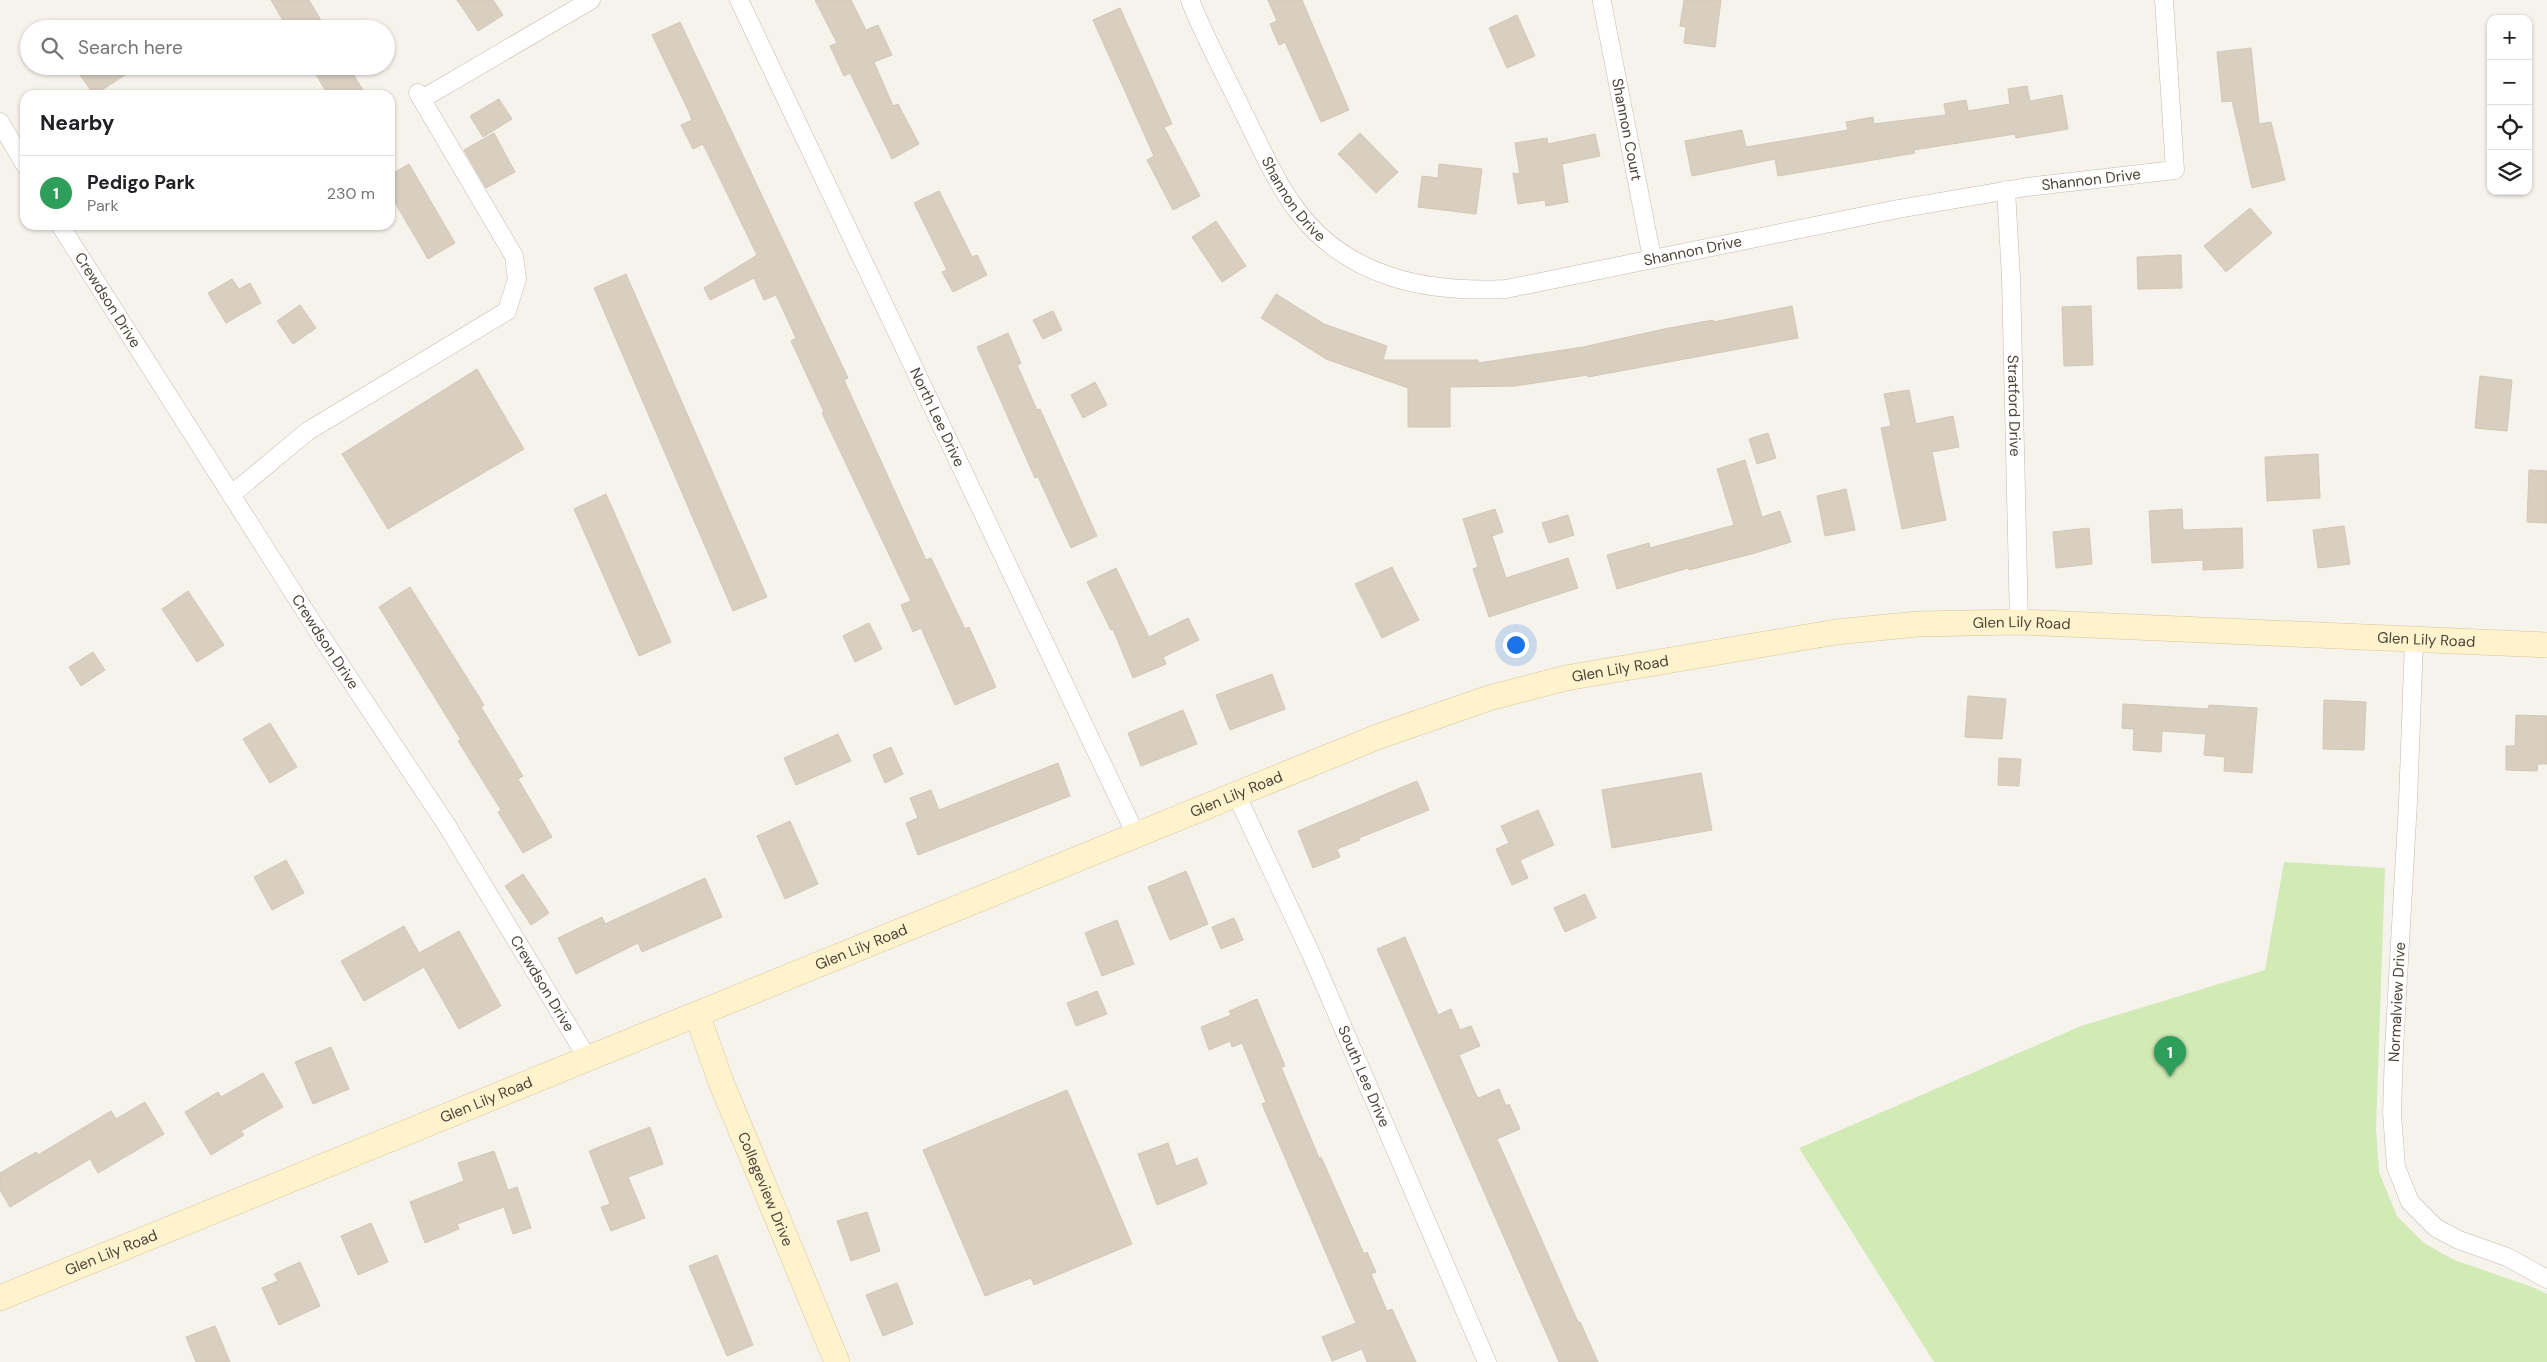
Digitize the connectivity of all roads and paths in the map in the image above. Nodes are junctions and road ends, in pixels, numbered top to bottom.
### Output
1 (591, 0) edge
2 (738, 0) edge
3 (1190, 0) edge
4 (2164, 0) edge
5 (1602, 2) dead end
6 (0, 122) edge
7 (20, 156) edge
8 (2006, 190) junction
9 (63, 230) edge
10 (1652, 258) junction
11 (231, 495) junction
12 (2018, 622) junction
13 (2414, 641) junction
14 (2547, 645) edge
15 (1236, 794) junction
16 (1136, 834) junction
17 (697, 1014) junction
18 (588, 1058) junction
19 (2547, 1279) edge
20 (0, 1298) edge
21 (837, 1362) edge
22 (1486, 1362) edge

1 - 11 street
2 - 16 street, North Lee Drive
3 - 10 street, Shannon Drive
4 - 8 street, Shannon Drive
5 - 10 street, Shannon Court
6 - 7 street
8 - 10 street, Shannon Drive
8 - 12 street, Stratford Drive
9 - 11 street, Crewdson Drive
11 - 18 street, Crewdson Drive
12 - 13 street, Glen Lily Road
12 - 15 street, Glen Lily Road
13 - 14 street, Glen Lily Road
13 - 19 street, Normalview Drive
15 - 16 street, Glen Lily Road
15 - 22 street, South Lee Drive
16 - 17 street, Glen Lily Road
17 - 18 street, Glen Lily Road
17 - 21 street, Collegeview Drive
18 - 20 street, Glen Lily Road

